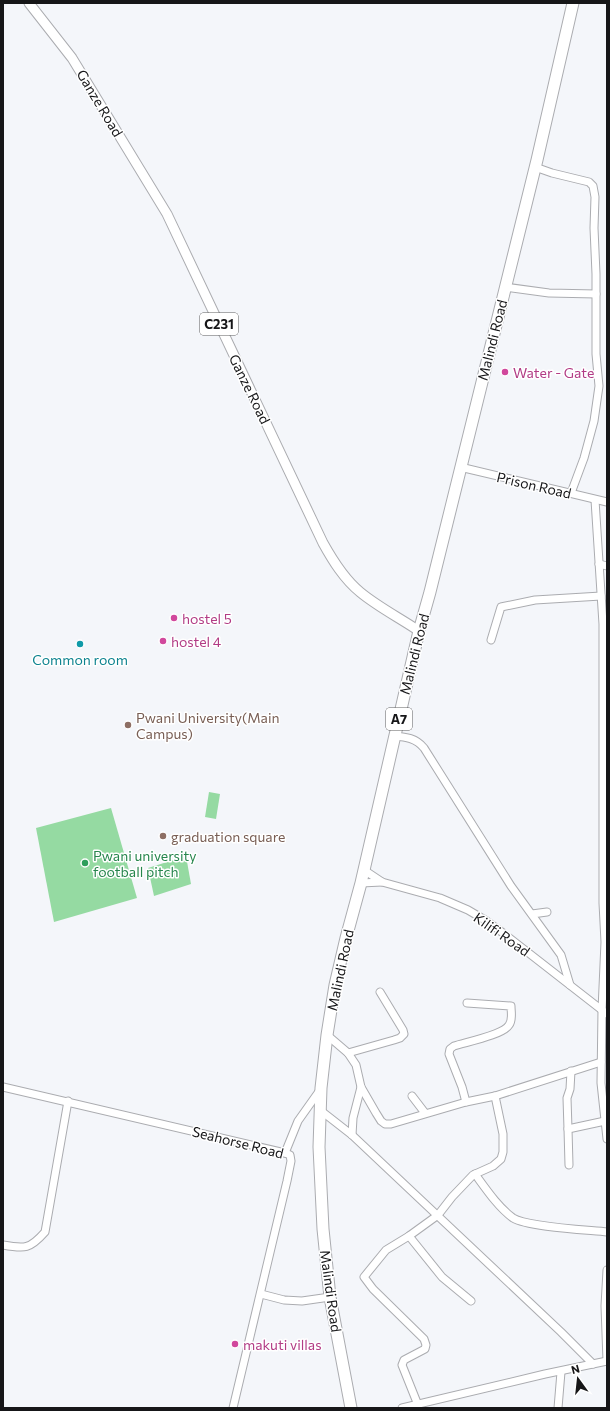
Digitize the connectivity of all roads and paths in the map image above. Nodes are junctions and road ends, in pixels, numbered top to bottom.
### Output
1 (29, 3) edge
2 (573, 3) edge
3 (535, 167) junction
4 (505, 287) junction
5 (596, 294) junction
6 (460, 467) junction
7 (571, 493) junction
8 (595, 500) junction
9 (607, 502) edge
10 (599, 564) junction
11 (607, 566) edge
12 (601, 596) junction
13 (419, 631) junction
14 (491, 640) dead end
15 (394, 736) junction
16 (605, 801) edge
17 (364, 870) junction
18 (361, 882) junction
19 (382, 882) junction
20 (605, 903) edge
21 (547, 912) dead end
22 (532, 914) junction
23 (570, 986) junction
24 (380, 992) dead end
25 (467, 1003) dead end
26 (604, 1012) edge
27 (327, 1035) junction
28 (348, 1053) junction
29 (601, 1062) junction
30 (571, 1071) junction
31 (3, 1087) edge
32 (361, 1087) junction
33 (321, 1088) junction
34 (412, 1096) dead end
35 (495, 1096) junction
36 (68, 1101) junction
37 (466, 1102) junction
38 (320, 1110) junction
39 (425, 1113) junction
40 (604, 1121) junction
41 (568, 1129) junction
42 (352, 1135) junction
43 (607, 1139) edge
44 (285, 1152) junction
45 (568, 1165) dead end
46 (475, 1174) junction
47 (438, 1215) junction
48 (607, 1232) edge
49 (409, 1236) junction
50 (3, 1245) edge
51 (607, 1270) edge
52 (261, 1294) junction
53 (606, 1295) edge
54 (330, 1297) junction
55 (471, 1301) dead end
56 (607, 1361) edge
57 (593, 1364) junction
58 (561, 1372) junction
59 (418, 1405) junction
60 (233, 1408) edge
61 (351, 1408) edge
62 (402, 1408) edge
63 (558, 1408) edge

1 - 13 main road, Ganze Road / C231
2 - 3 highway, Malindi Road / A7
3 - 4 highway, Malindi Road / A7
3 - 5 street
4 - 5 street
4 - 6 highway, Malindi Road / A7
5 - 7 street
6 - 7 street, Prison Road
6 - 13 highway, Malindi Road / A7
7 - 8 street, Prison Road
8 - 9 street, Prison Road
8 - 10 street
10 - 11 street
10 - 12 street
12 - 14 street
12 - 16 street
13 - 15 highway, Malindi Road / A7
15 - 17 highway, Malindi Road / A7
15 - 22 street
16 - 20 street
17 - 18 highway, Malindi Road / A7
17 - 19 street, Kilifi Road
18 - 19 street, Kilifi Road
18 - 27 highway, Malindi Road / A7
19 - 23 street, Kilifi Road
20 - 26 street
21 - 22 street
22 - 23 street
23 - 26 street, Kilifi Road
24 - 28 street
25 - 37 street
26 - 29 street
27 - 28 street
27 - 33 highway, Malindi Road / A7
28 - 32 street
29 - 30 street
29 - 40 street
30 - 35 street
30 - 41 street
31 - 36 street, Seahorse Road
32 - 39 street
32 - 42 street
33 - 38 highway, Malindi Road / A7
33 - 44 street
34 - 39 street
35 - 37 street
35 - 46 street
36 - 44 street, Seahorse Road
36 - 50 street
37 - 39 street
38 - 42 street
38 - 54 highway, Malindi Road / A7
40 - 41 street
40 - 43 street
41 - 45 street
42 - 47 street
44 - 52 street, Seahorse Road
46 - 47 street
46 - 48 street
47 - 49 street
47 - 57 street
49 - 55 street
49 - 59 street
51 - 53 street
52 - 54 street
52 - 60 street, Seahorse Road
53 - 56 street
54 - 61 highway, Malindi Road / A7
56 - 57 street
57 - 58 street
58 - 59 street
58 - 63 street
59 - 62 street

